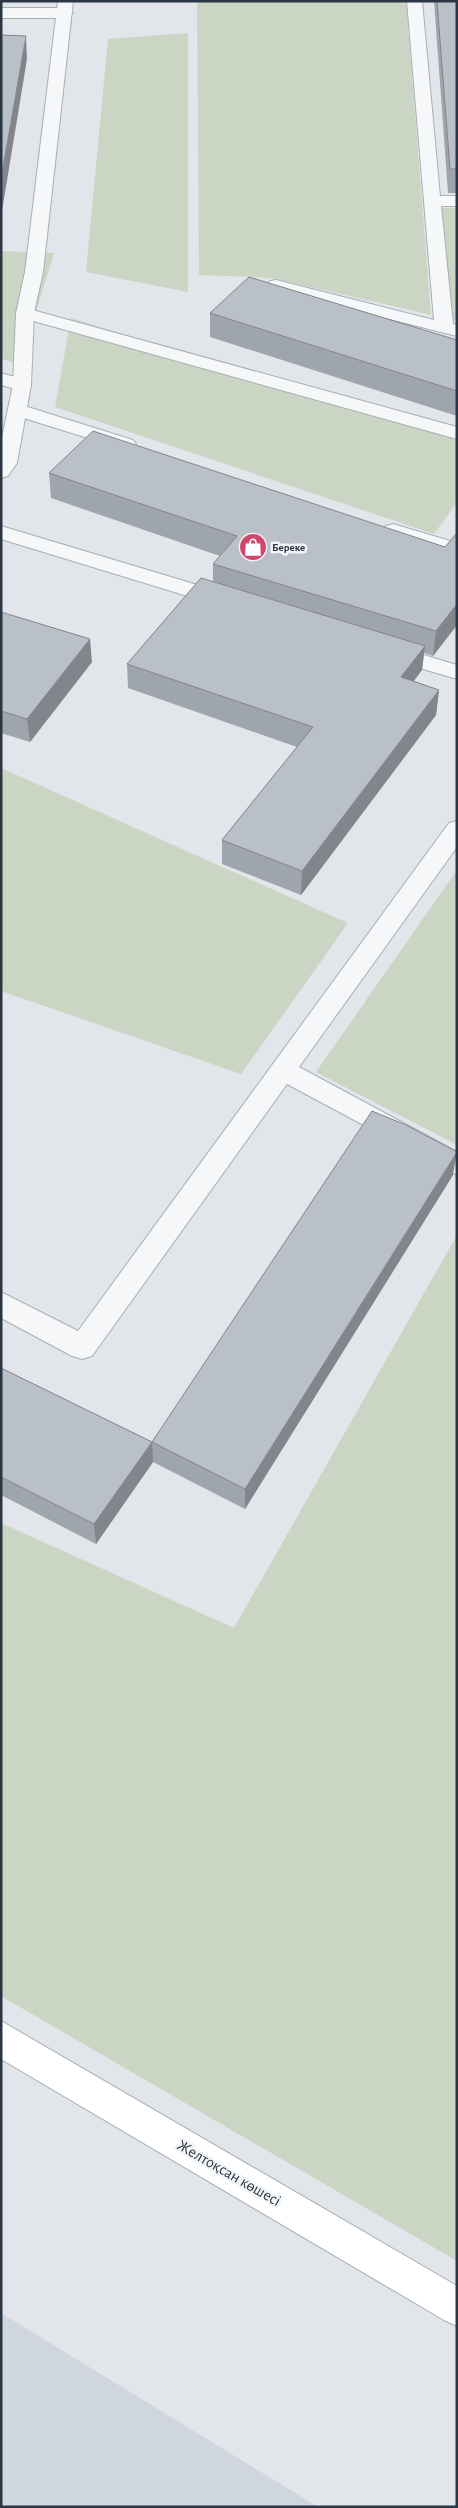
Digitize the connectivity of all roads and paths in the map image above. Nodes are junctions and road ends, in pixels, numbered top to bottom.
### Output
1 (414, 1) edge
2 (65, 7) edge
3 (1, 13) edge
4 (433, 201) junction
5 (457, 202) edge
6 (276, 285) edge
7 (25, 313) junction
8 (450, 330) edge
9 (1, 380) edge
10 (22, 385) junction
11 (18, 410) junction
12 (457, 433) edge
13 (148, 452) edge
14 (1, 472) edge
15 (372, 523) edge
16 (1, 532) edge
17 (453, 544) edge
18 (248, 608) edge
19 (371, 646) edge
20 (457, 672) edge
21 (457, 829) edge
22 (283, 1070) junction
23 (457, 1165) edge
24 (1, 1304) edge
25 (1, 2039) edge
26 (457, 2307) edge

1 - 4 street
2 - 3 street
2 - 7 street
4 - 5 street
4 - 8 street
6 - 8 street
7 - 10 street
7 - 12 street
9 - 10 street
10 - 11 street
11 - 13 street
11 - 14 street
15 - 17 street
16 - 18 street
19 - 20 street
21 - 22 street
22 - 23 street
22 - 24 street
25 - 26 main road, Желтоқсан көшесі

